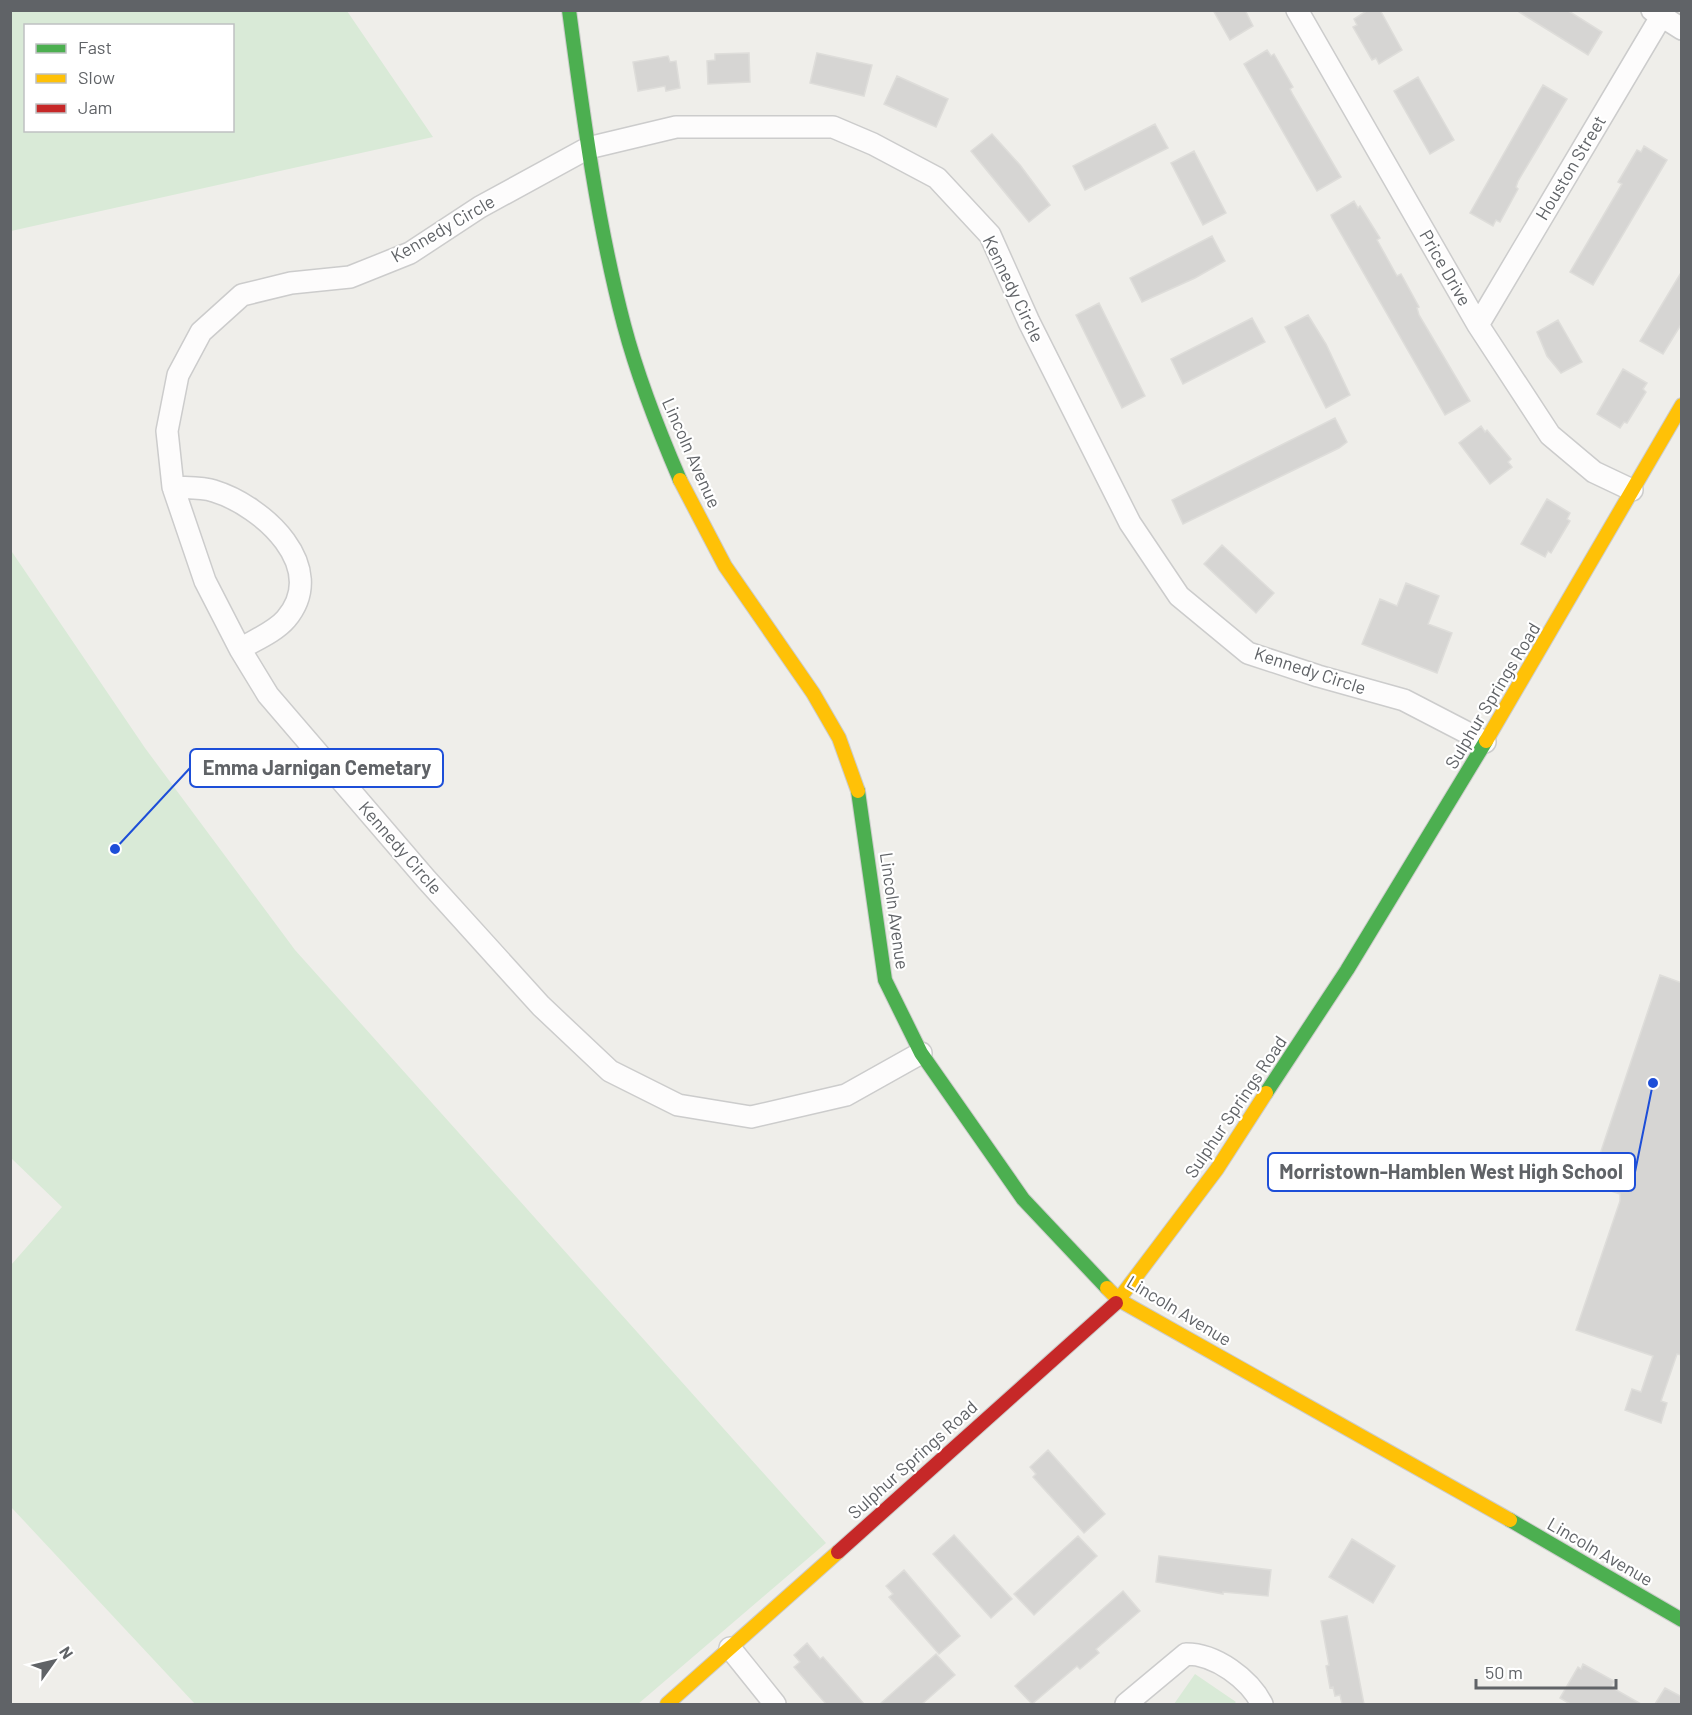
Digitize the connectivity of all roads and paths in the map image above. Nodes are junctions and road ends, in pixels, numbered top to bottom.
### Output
1 (569, 10) edge
2 (1297, 10) edge
3 (1660, 13) edge
4 (1682, 29) edge
5 (588, 148) junction
6 (1478, 325) junction
7 (1682, 405) edge
8 (173, 487) junction
9 (1632, 490) junction
10 (240, 649) junction
11 (1485, 742) junction
12 (921, 1053) junction
13 (1119, 1300) junction
14 (1682, 1620) edge
15 (730, 1648) junction
16 (667, 1704) edge
17 (775, 1704) edge
18 (1126, 1704) edge
19 (1262, 1704) edge

1 - 5 street, Lincoln Avenue
2 - 6 street, Price Drive
3 - 4 street
3 - 6 street, Houston Street
5 - 8 street, Kennedy Circle
5 - 11 street, Kennedy Circle
5 - 12 street, Lincoln Avenue
6 - 9 street, Price Drive
7 - 9 street, Sulphur Springs Road
8 - 10 street, Kennedy Circle
8 - 10 street
9 - 11 street, Sulphur Springs Road
10 - 12 street, Kennedy Circle
11 - 13 street, Sulphur Springs Road
12 - 13 street, Lincoln Avenue
13 - 14 street, Lincoln Avenue
13 - 15 street, Sulphur Springs Road
15 - 16 street, Sulphur Springs Road
15 - 17 street
18 - 19 street

